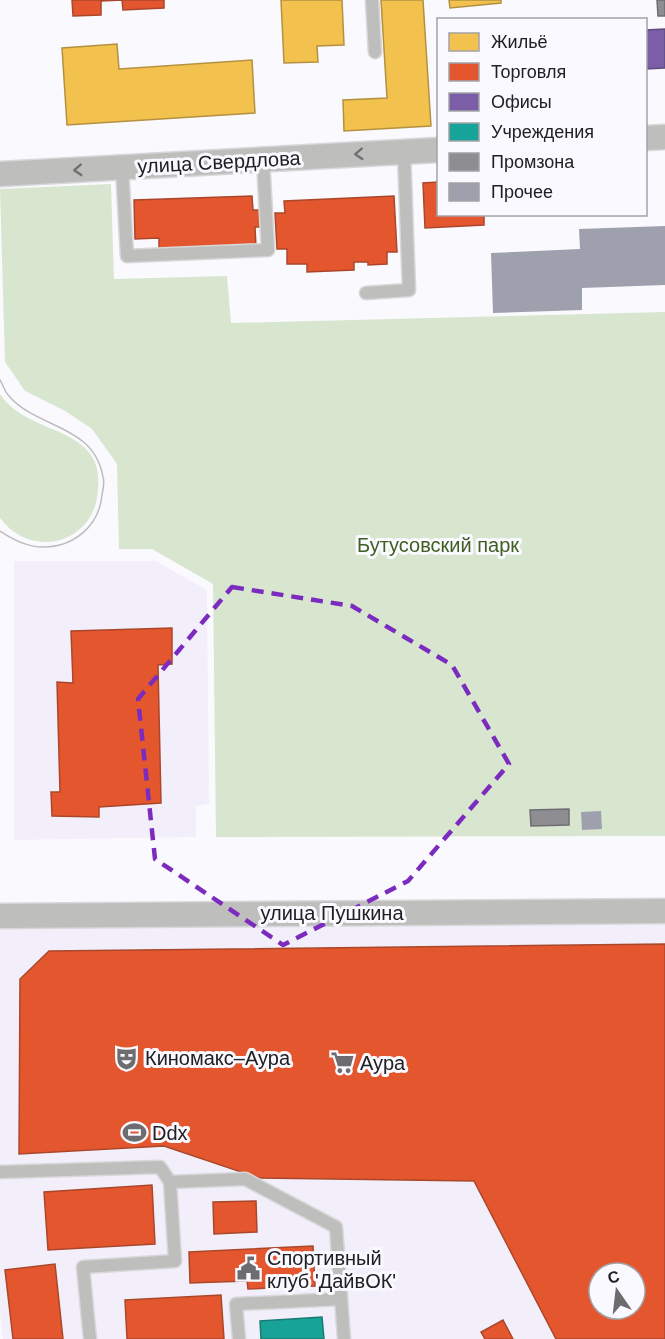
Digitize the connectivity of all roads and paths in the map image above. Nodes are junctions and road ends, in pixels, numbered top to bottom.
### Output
1 (372, 0) edge
2 (375, 52) dead end
3 (665, 137) edge
4 (647, 138) edge
5 (437, 150) edge
6 (404, 152) junction
7 (263, 159) junction
8 (122, 167) junction
9 (0, 174) edge
10 (366, 293) dead end
11 (665, 911) edge
12 (0, 916) edge
13 (0, 1172) edge
14 (170, 1182) junction
15 (341, 1299) junction
16 (90, 1339) edge
17 (239, 1339) edge
18 (344, 1339) edge

1 - 2 lane
3 - 4 street
5 - 6 street, улица Свердлова
6 -> 7 street, улица Свердлова
6 - 10 lane
7 - 8 street, улица Свердлова
7 - 8 lane
8 -> 9 street, улица Свердлова
11 - 12 street, улица Пушкина
13 - 14 lane
14 - 15 lane
14 - 16 lane
15 - 17 lane
15 - 18 lane

